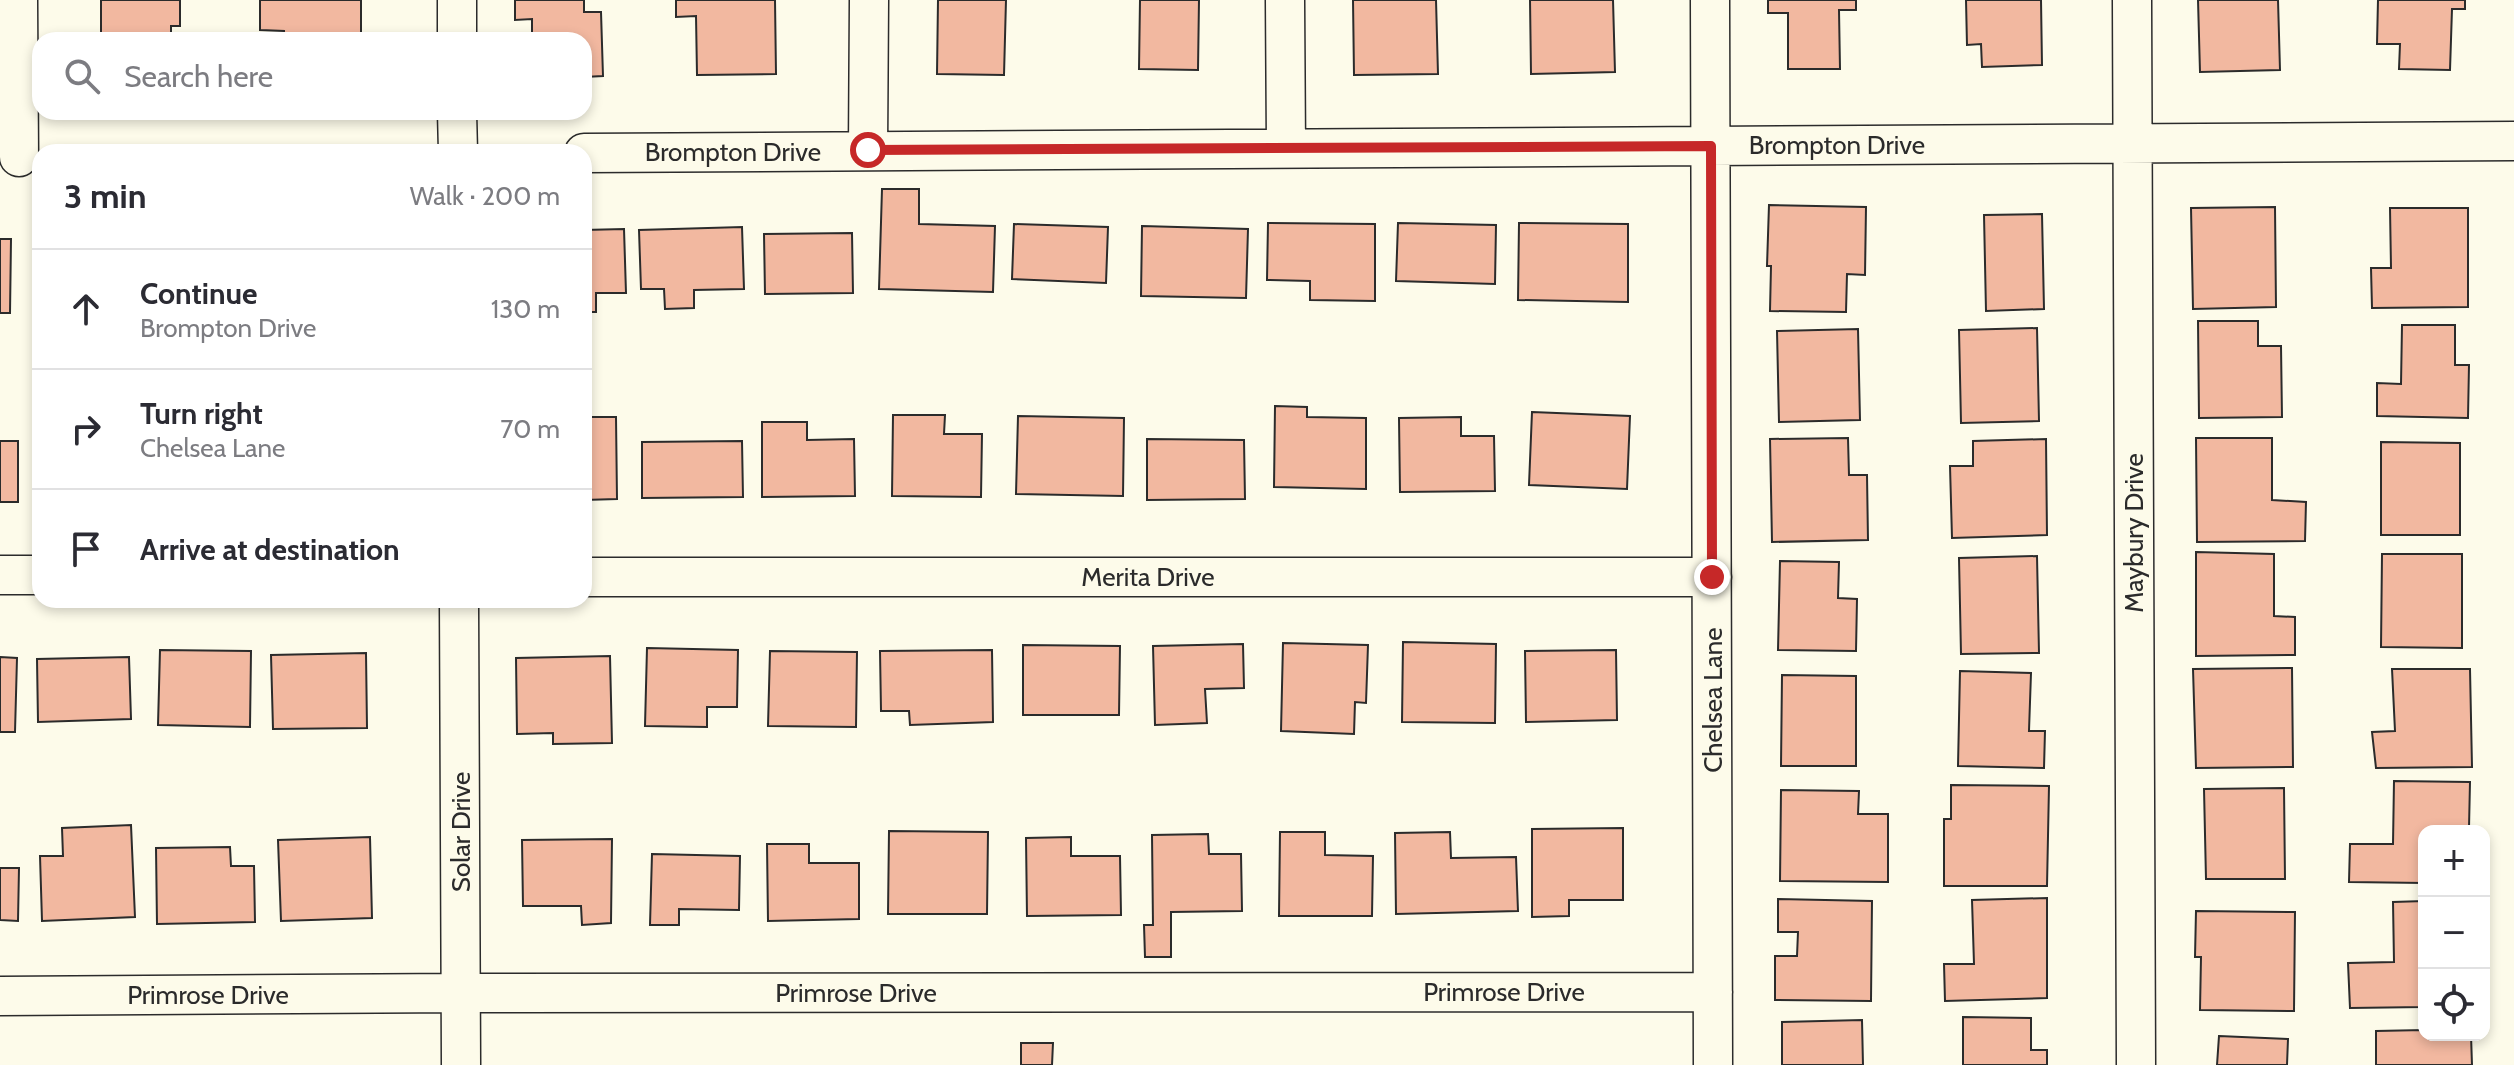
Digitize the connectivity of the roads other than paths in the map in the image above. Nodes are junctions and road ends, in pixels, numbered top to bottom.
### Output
1 (18, 0) edge
2 (457, 0) edge
3 (869, 0) edge
4 (1285, 0) edge
5 (1710, 0) edge
6 (2132, 0) edge
7 (457, 32) edge
8 (457, 120) edge
9 (2514, 141) edge
10 (2133, 143) junction
11 (458, 144) edge
12 (1711, 146) junction
13 (1286, 148) junction
14 (868, 150) junction
15 (592, 153) edge
16 (20, 157) edge
17 (0, 575) edge
18 (32, 575) edge
19 (592, 577) edge
20 (1712, 577) junction
21 (459, 608) edge
22 (1713, 992) junction
23 (461, 993) junction
24 (0, 996) edge
25 (461, 1065) edge
26 (1713, 1065) edge
27 (2136, 1065) edge

1 - 16 street
2 - 7 street
3 - 14 street
4 - 13 street
5 - 12 street, Chelsea Lane
6 - 10 street, Maybury Drive
8 - 11 street
9 - 10 street, Brompton Drive
10 - 12 street, Brompton Drive
10 - 27 street, Maybury Drive
12 - 13 street, Brompton Drive
12 - 20 street, Chelsea Lane
13 - 14 street, Brompton Drive
14 - 15 street, Brompton Drive
17 - 18 street
19 - 20 street, Merita Drive
20 - 22 street, Chelsea Lane
21 - 23 street, Solar Drive
22 - 23 street, Primrose Drive
22 - 26 street, Chelsea Lane
23 - 24 street, Primrose Drive
23 - 25 street, Solar Drive

